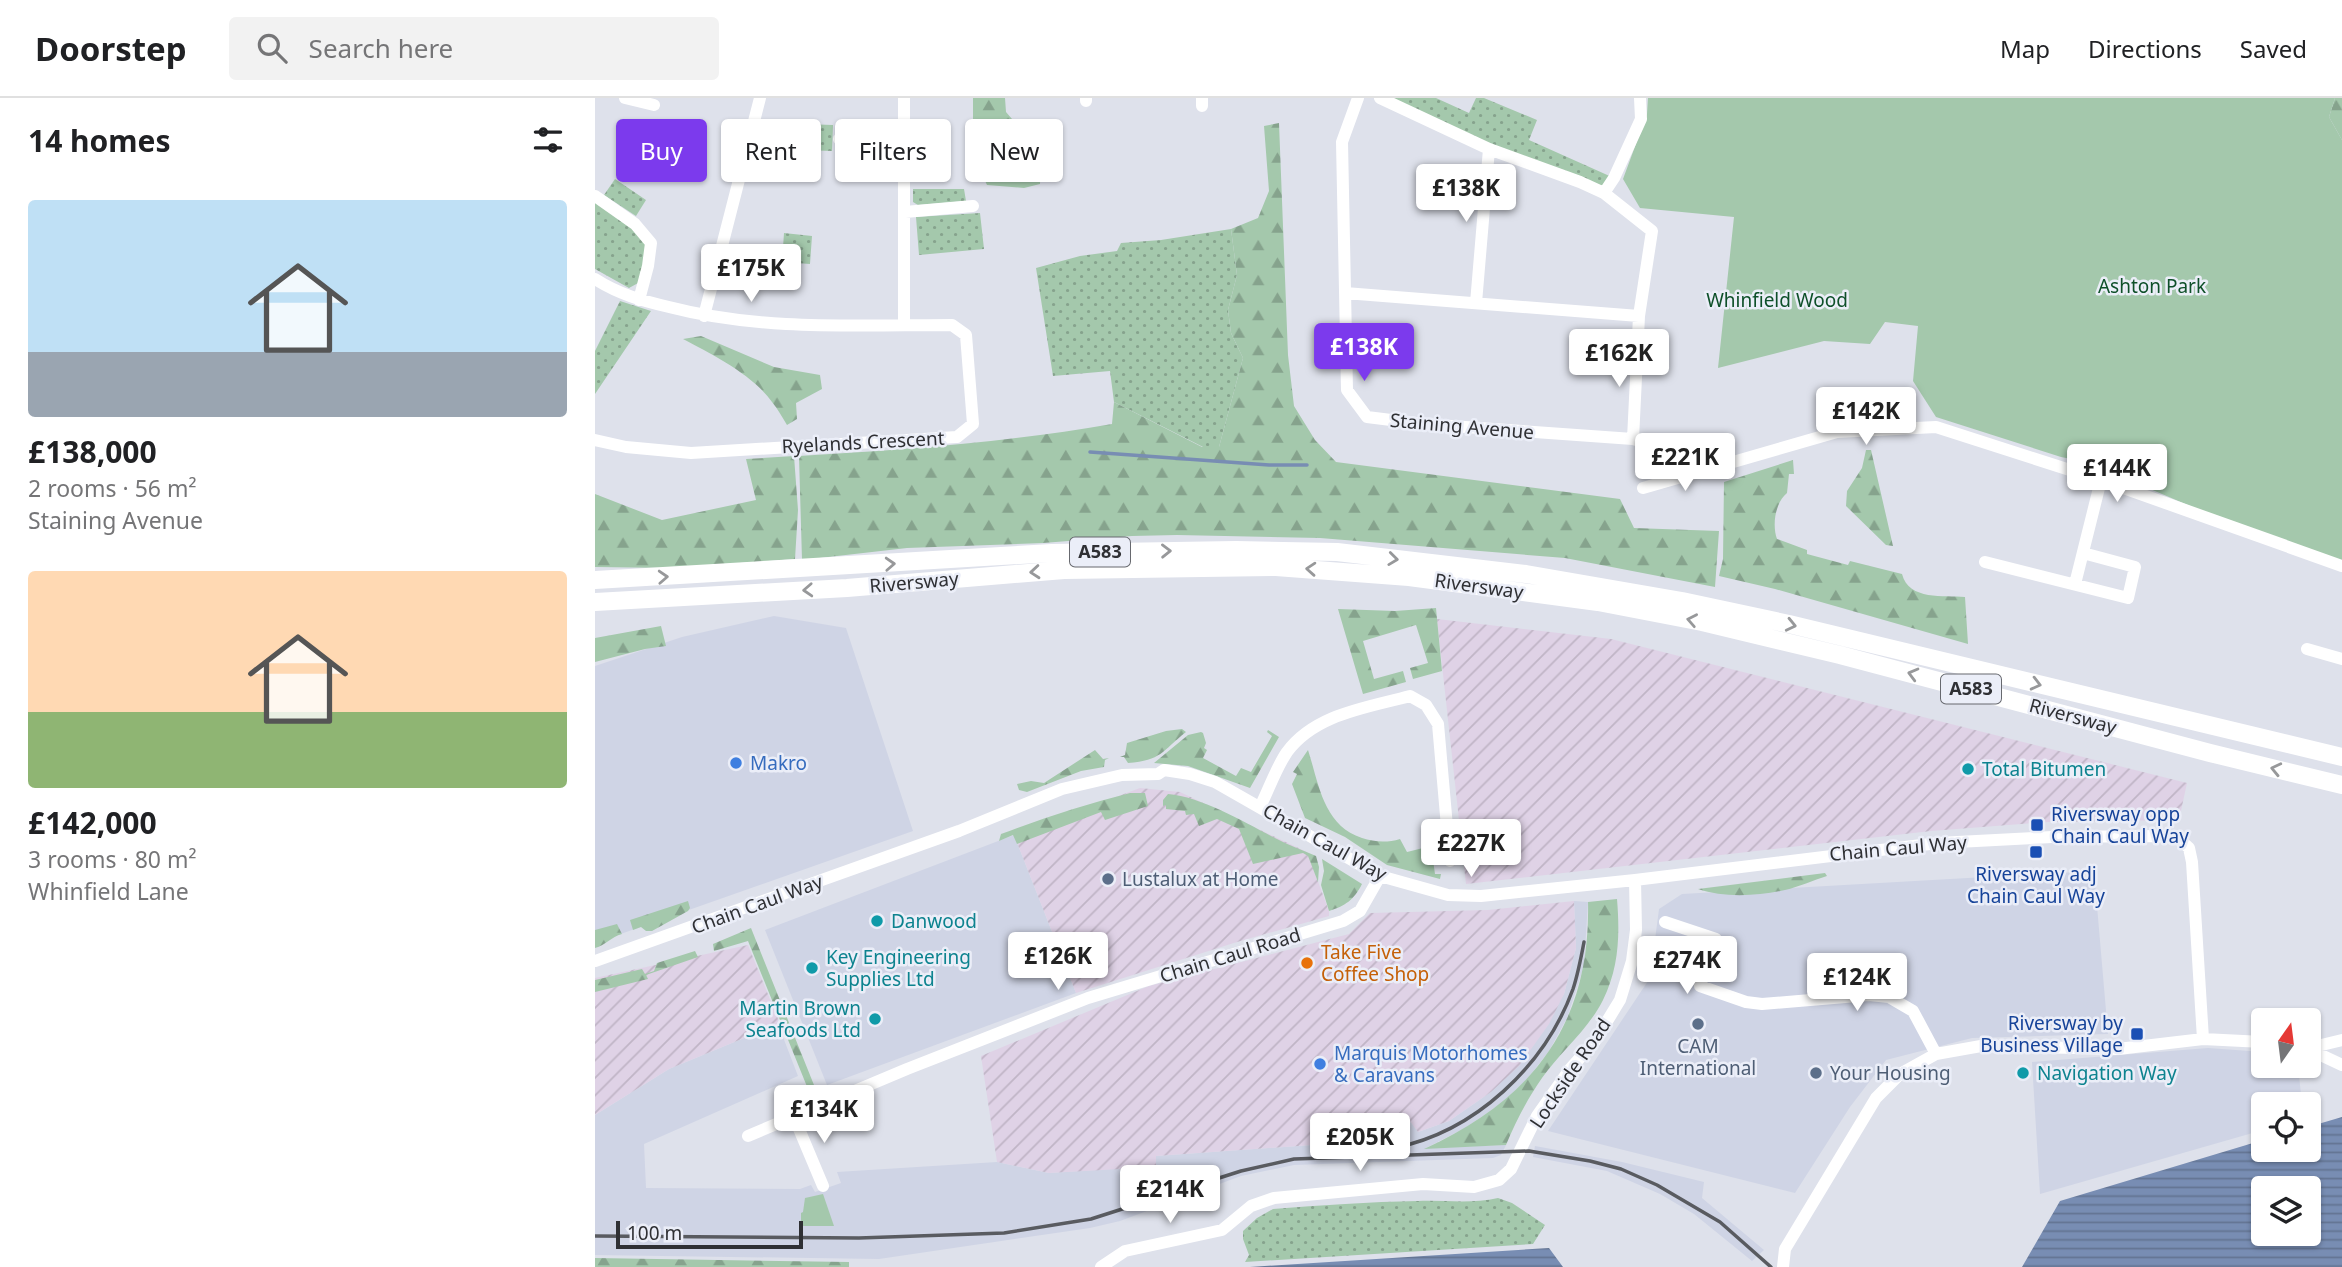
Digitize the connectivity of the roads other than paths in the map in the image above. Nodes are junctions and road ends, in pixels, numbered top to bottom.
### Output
1 (625, 98) edge
2 (760, 98) edge
3 (904, 98) edge
4 (1358, 98) edge
5 (1380, 98) edge
6 (1640, 98) edge
7 (654, 105) dead end
8 (904, 119) edge
9 (1489, 149) junction
10 (905, 182) edge
11 (1604, 193) junction
12 (595, 196) edge
13 (973, 206) dead end
14 (905, 212) junction
15 (595, 279) edge
16 (1345, 293) junction
17 (639, 300) junction
18 (1476, 303) junction
19 (704, 316) junction
20 (1639, 316) junction
21 (904, 325) junction
22 (1633, 439) junction
23 (595, 440) edge
24 (1719, 466) junction
25 (2101, 480) junction
26 (1643, 488) dead end
27 (2083, 553) junction
28 (1985, 562) dead end
29 (2342, 566) edge
30 (595, 580) edge
31 (2075, 584) junction
32 (595, 602) edge
33 (2307, 649) dead end
34 (2342, 659) edge
35 (2312, 750) junction
36 (2342, 757) edge
37 (2342, 765) edge
38 (2342, 785) edge
39 (1260, 807) junction
40 (1450, 861) dead end
41 (1380, 876) junction
42 (1635, 880) junction
43 (1665, 922) dead end
44 (595, 961) edge
45 (2203, 1039) junction
46 (2251, 1041) edge
47 (2342, 1043) edge
48 (2321, 1046) edge
49 (1936, 1054) junction
50 (2321, 1054) edge
51 (2342, 1064) edge
52 (795, 1116) junction
53 (748, 1136) dead end
54 (823, 1186) dead end
55 (1101, 1267) edge
56 (1783, 1267) edge

1 - 7 street
2 - 19 street
3 - 8 street
4 - 16 street, Staining Avenue
5 - 9 street
6 - 11 street
9 - 11 street
9 - 18 street
10 - 14 street
11 - 20 street
12 - 17 street
13 - 14 street
14 - 21 street
15 - 17 street
16 - 18 street
16 - 22 street, Staining Avenue
17 - 19 street
18 - 20 street
19 - 21 street
20 - 22 street
21 - 23 street, Ryelands Crescent
22 - 24 street, Staining Avenue
24 - 25 street
24 - 26 street
25 - 27 street
25 - 29 street
27 - 31 street
27 - 31 street
28 - 31 street
30 -> 35 highway, Riversway / A583
38 -> 32 highway, Riversway / A583
33 - 34 street
35 - 36 highway, Riversway / A583
35 - 37 highway, A583
39 - 40 street
39 - 41 street, Chain Caul Way
39 - 44 street, Chain Caul Way
41 - 42 street, Chain Caul Way
41 - 52 street, Chain Caul Road
42 - 45 street, Chain Caul Way
42 - 55 street, Lockside Road
43 - 49 street
45 - 46 street
45 - 49 street
47 - 48 street
47 - 51 street
49 - 56 street
50 - 51 street
52 - 53 street, Chain Caul Road
52 - 54 street

